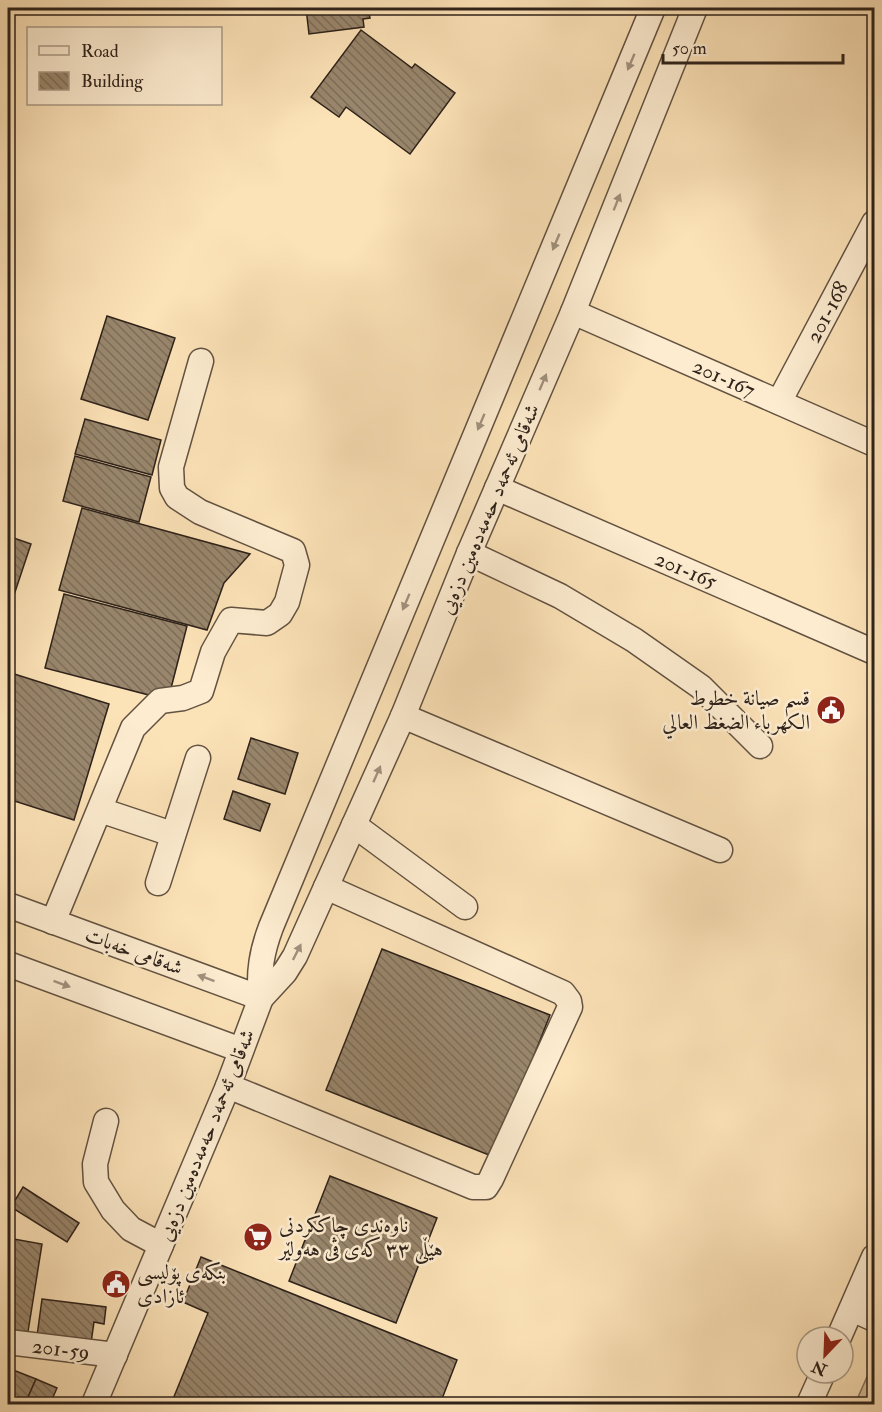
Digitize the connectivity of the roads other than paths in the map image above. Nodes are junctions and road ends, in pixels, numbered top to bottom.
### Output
1 (653, 8) edge
2 (695, 8) edge
3 (874, 223) edge
4 (869, 248) edge
5 (573, 312) junction
6 (201, 361) dead end
7 (779, 402) junction
8 (874, 444) edge
9 (497, 488) junction
10 (469, 553) junction
11 (874, 652) edge
12 (403, 716) junction
13 (760, 746) dead end
14 (198, 758) dead end
15 (100, 810) junction
16 (354, 825) junction
17 (172, 834) junction
18 (720, 850) dead end
19 (158, 883) dead end
20 (326, 887) junction
21 (8, 905) edge
22 (465, 907) dead end
23 (53, 922) junction
24 (8, 964) edge
25 (261, 998) junction
26 (241, 1050) junction
27 (228, 1086) junction
28 (105, 1121) dead end
29 (161, 1245) junction
30 (874, 1257) edge
31 (852, 1309) junction
32 (874, 1319) edge
33 (845, 1325) edge
34 (8, 1342) edge
35 (115, 1355) junction
36 (818, 1385) edge
37 (94, 1404) edge
38 (809, 1404) edge

1 -> 25 street, شەقامی ئەحمەد حەمەدەمین دزەیی
5 -> 2 street, شەقامی ئەحمەد حەمەدەمین دزەیی
3 - 4 street, 201-168
4 - 7 street, 201-168
5 - 7 street, 201-167
9 -> 5 street, شەقامی ئەحمەد حەمەدەمین دزەیی
6 - 15 street
7 - 8 street, 201-167
9 - 10 street, شەقامی ئەحمەد حەمەدەمین دزەیی
9 - 11 street, 201-165
10 - 12 street, شەقامی ئەحمەد حەمەدەمین دزەیی
10 - 13 street
16 -> 12 street, شەقامی ئەحمەد حەمەدەمین دزەیی
12 - 18 street
14 - 17 street
15 - 17 street
15 - 23 street
16 - 20 street, شەقامی ئەحمەد حەمەدەمین دزەیی
16 - 22 street
17 - 19 street
25 -> 20 street, شەقامی ئەحمەد حەمەدەمین دزەیی
20 - 27 street
21 - 23 street, شەقامی خەبات
25 -> 23 street, شەقامی خەبات
24 -> 26 street
25 - 26 street, شەقامی ئەحمەد حەمەدەمین دزەیی
26 - 27 street, شەقامی ئەحمەد حەمەدەمین دزەیی
27 - 29 street, شەقامی ئەحمەد حەمەدەمین دزەیی
28 - 29 street
29 - 35 street, شەقامی ئەحمەد حەمەدەمین دزەیی
30 - 31 street
31 - 32 street
31 - 33 street
34 - 35 street, 201-59
35 - 37 street, شەقامی ئەحمەد حەمەدەمین دزەیی
36 - 38 street

